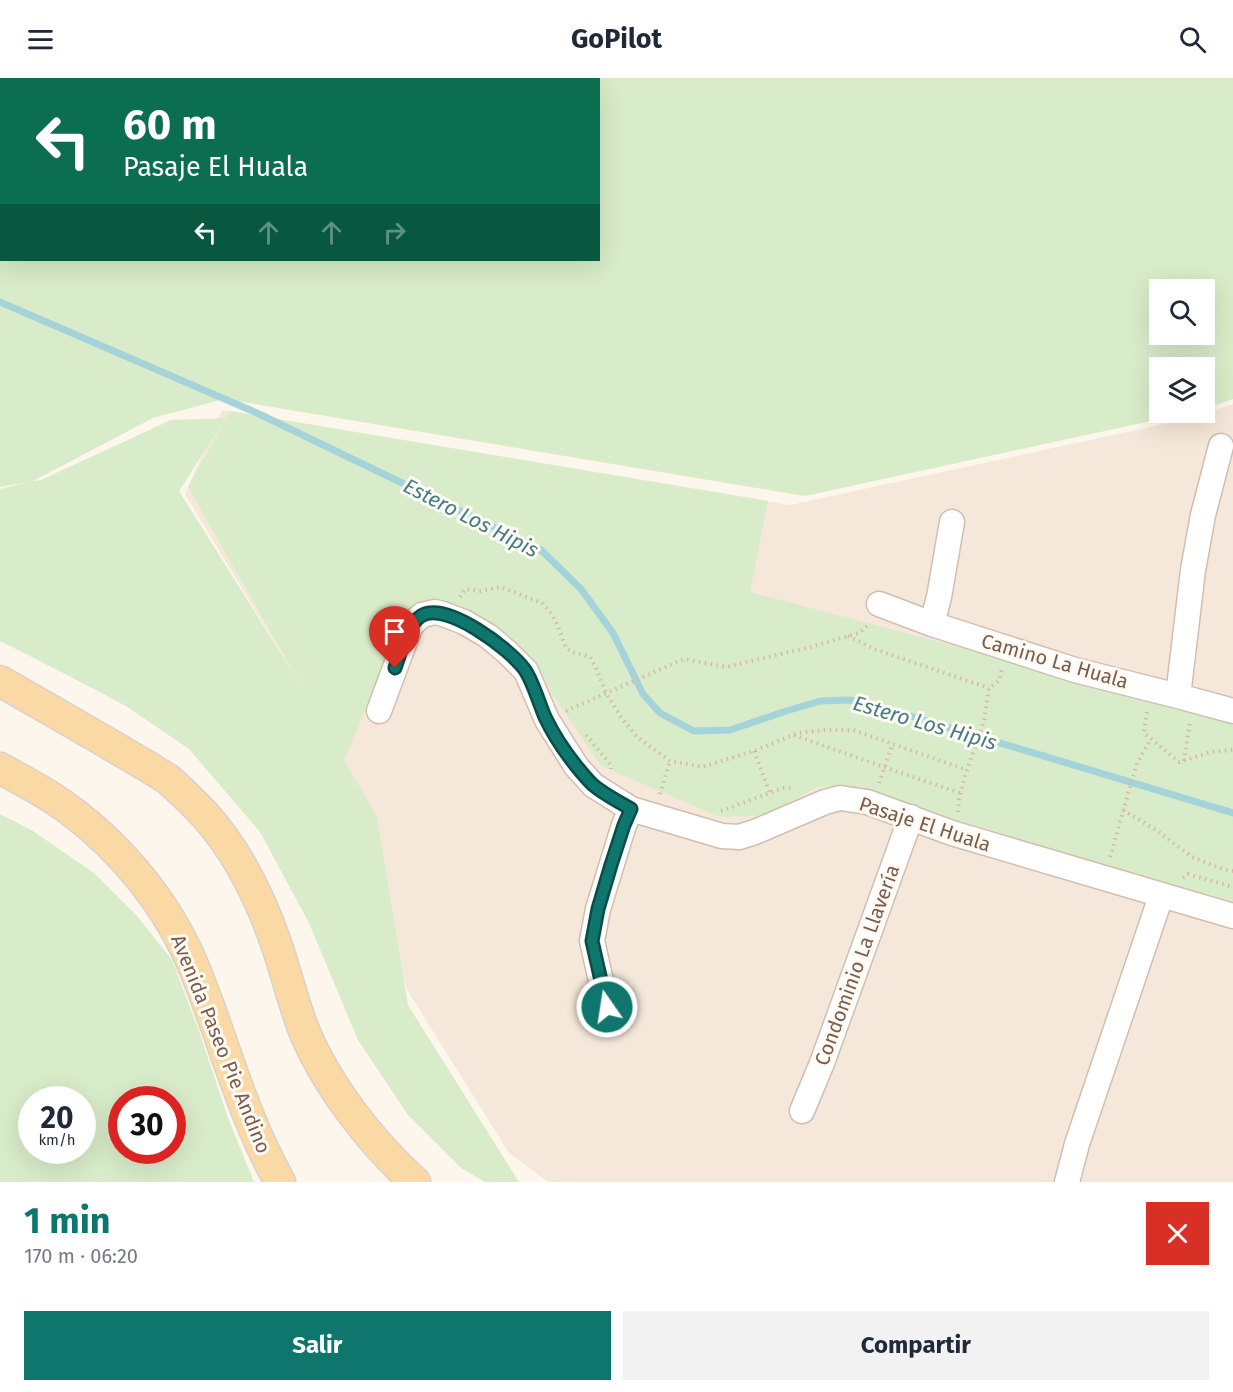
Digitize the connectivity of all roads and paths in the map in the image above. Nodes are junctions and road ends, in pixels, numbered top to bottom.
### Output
1 (1221, 446) dead end
2 (952, 522) dead end
3 (459, 597) dead end
4 (877, 614) joint
5 (932, 624) junction
6 (847, 636) junction
7 (0, 681) edge
8 (988, 688) dead end
9 (606, 693) junction
10 (1187, 698) junction
11 (1148, 709) dead end
12 (379, 711) dead end
13 (1233, 711) edge
14 (546, 720) junction
15 (984, 722) dead end
16 (794, 735) junction
17 (1151, 739) junction
18 (893, 743) junction
19 (1233, 750) edge
20 (754, 751) junction
21 (670, 761) junction
22 (1184, 761) junction
23 (884, 767) junction
24 (0, 768) edge
25 (967, 770) junction
26 (877, 789) dead end
27 (960, 793) junction
28 (658, 801) dead end
29 (631, 809) junction
30 (1123, 810) junction
31 (716, 813) dead end
32 (911, 817) junction
33 (952, 833) junction
34 (1233, 871) edge
35 (1103, 879) junction
36 (1161, 896) junction
37 (1233, 916) edge
38 (607, 1007) dead end
39 (802, 1112) dead end
40 (280, 1182) edge
41 (415, 1182) edge
42 (1066, 1182) edge

1 - 10 street
2 - 5 street
3 - 9 path
4 - 5 street, Camino La Huala
4 - 6 path
5 - 10 street, Camino La Huala
6 - 8 path
6 - 9 path
7 - 41 main road
9 - 14 path
9 - 21 path
10 - 13 street, Camino La Huala
10 - 22 path
11 - 17 path
12 - 14 street, Pasaje El Huala
14 - 29 street, Pasaje El Huala
15 - 25 path
16 - 18 path
16 - 20 path
16 - 23 path
17 - 22 path
17 - 30 path
18 - 23 path
18 - 25 path
19 - 22 path
20 - 21 path
20 - 31 path
21 - 28 path
23 - 26 path
23 - 27 path
24 - 40 main road, Avenida Paseo Pie Andino
25 - 27 path
27 - 33 path
29 - 32 street, Pasaje El Huala
29 - 38 street
30 - 34 path
30 - 35 path
32 - 33 street, Pasaje El Huala
32 - 39 street, Condominio La Llavería
33 - 35 street, Pasaje El Huala
35 - 36 street, Pasaje El Huala
36 - 37 street, Pasaje El Huala
36 - 42 street

